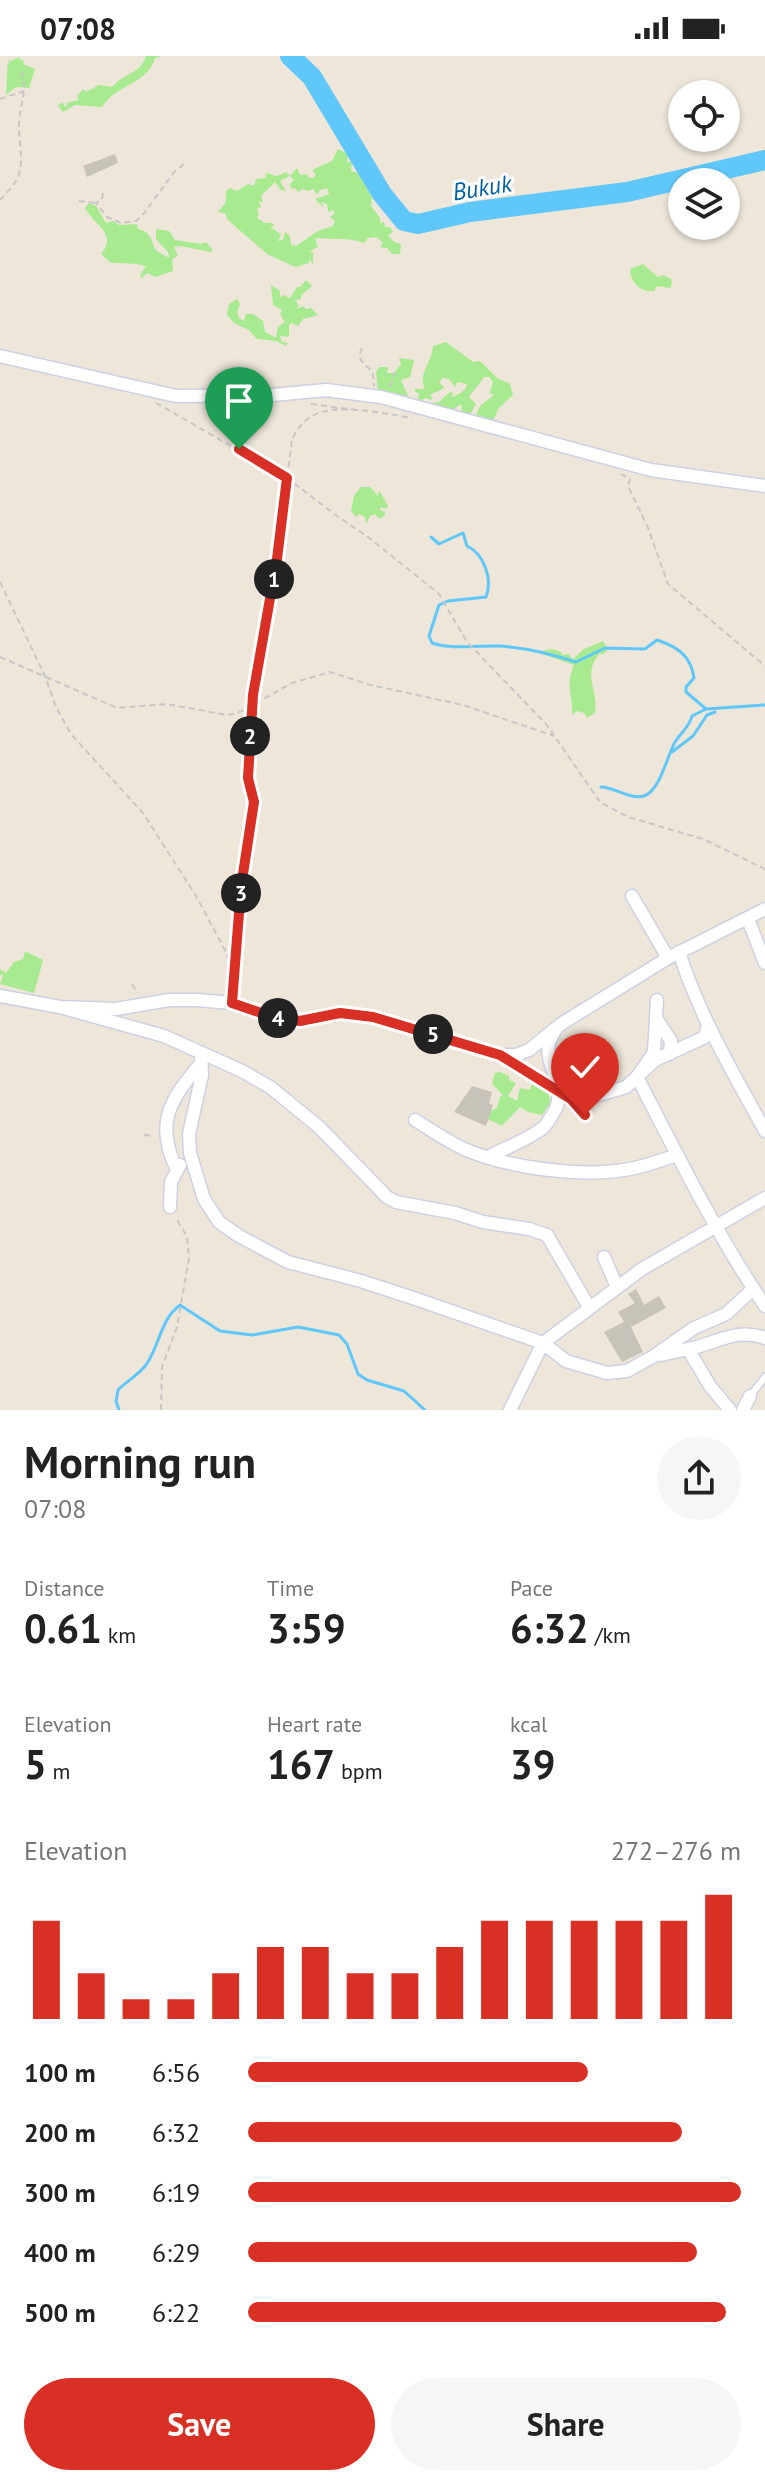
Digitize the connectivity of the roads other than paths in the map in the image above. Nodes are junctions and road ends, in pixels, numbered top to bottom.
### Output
1 (0, 356) edge
2 (765, 486) edge
3 (632, 896) dead end
4 (765, 909) edge
5 (748, 919) junction
6 (674, 955) junction
7 (765, 963) edge
8 (0, 996) edge
9 (657, 1000) dead end
10 (60, 1007) junction
11 (656, 1018) junction
12 (561, 1024) junction
13 (708, 1024) junction
14 (671, 1048) junction
15 (500, 1055) junction
16 (201, 1059) junction
17 (637, 1077) junction
18 (566, 1097) junction
19 (585, 1115) dead end
20 (415, 1120) dead end
21 (765, 1131) edge
22 (189, 1134) junction
23 (677, 1155) junction
24 (488, 1157) junction
25 (177, 1170) junction
26 (765, 1198) edge
27 (170, 1207) road end
28 (717, 1226) junction
29 (604, 1257) dead end
30 (617, 1287) junction
31 (752, 1290) junction
32 (765, 1306) edge
33 (589, 1307) junction
34 (765, 1338) edge
35 (543, 1343) junction
36 (688, 1349) junction
37 (654, 1356) junction
38 (765, 1377) edge
39 (750, 1396) joint
40 (510, 1410) edge
41 (730, 1410) edge
42 (743, 1410) edge

1 - 2 street
3 - 6 street
4 - 5 street
5 - 6 street
5 - 7 street
6 - 12 street
6 - 13 street
8 - 10 street
9 - 11 street
10 - 15 street
10 - 16 street
11 - 14 street
11 - 17 street
12 - 15 street
12 - 18 street
13 - 14 street
13 - 21 street
14 - 17 street
15 - 18 street
16 - 22 street
16 - 25 street
16 - 33 street
17 - 18 street
17 - 23 street
18 - 19 street
18 - 24 street
20 - 24 street
22 - 25 street
22 - 35 street
23 - 24 street
23 - 28 street
25 - 27 street
26 - 28 street
28 - 30 street
28 - 31 street
29 - 30 street
30 - 33 street
31 - 32 street
31 - 37 street
33 - 35 street
34 - 36 street
35 - 37 street
35 - 40 street
36 - 37 street
36 - 41 street
38 - 39 lane
39 - 42 street

